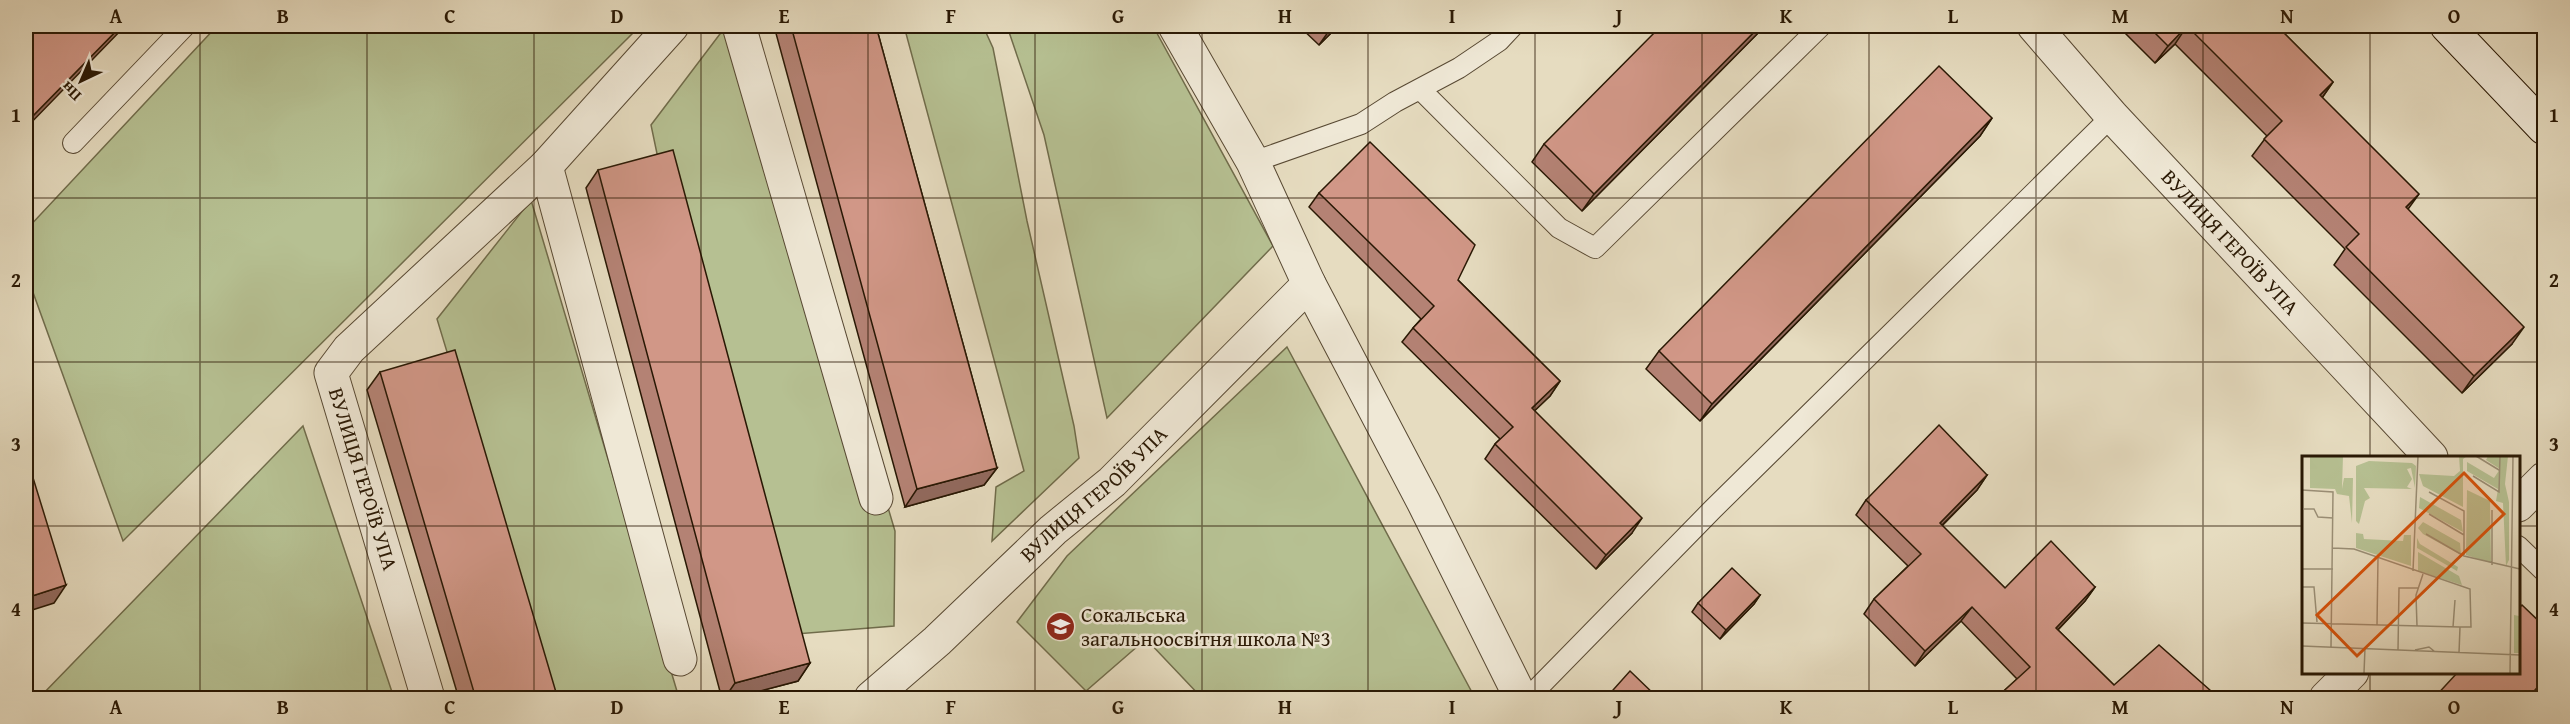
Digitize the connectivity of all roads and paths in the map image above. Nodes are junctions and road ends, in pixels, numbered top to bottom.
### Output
1 (185, 26) edge
2 (672, 26) edge
3 (739, 26) edge
4 (1175, 26) edge
5 (1513, 26) edge
6 (1821, 26) edge
7 (2034, 26) edge
8 (2447, 26) edge
9 (1420, 89) junction
10 (2112, 116) junction
11 (2544, 128) edge
12 (73, 144) dead end
13 (1253, 162) junction
14 (546, 166) junction
15 (1309, 284) junction
16 (2431, 456) edge
17 (2544, 479) edge
18 (876, 498) dead end
19 (2519, 503) edge
20 (2519, 548) edge
21 (2544, 571) edge
22 (680, 659) dead end
23 (2351, 673) edge
24 (429, 699) edge
25 (871, 699) edge
26 (1521, 699) edge
27 (1528, 699) edge
28 (2326, 699) edge

1 - 12 lane
2 - 14 street, ВУЛИЦЯ ГЕРОЇВ УПА
3 - 18 street
4 - 13 street
5 - 9 lane
6 - 9 lane
7 - 10 street, ВУЛИЦЯ ГЕРОЇВ УПА
8 - 11 street
9 - 13 lane
10 - 16 street, ВУЛИЦЯ ГЕРОЇВ УПА
10 - 27 lane
13 - 15 street
14 - 22 street
14 - 24 street, ВУЛИЦЯ ГЕРОЇВ УПА
15 - 25 street, ВУЛИЦЯ ГЕРОЇВ УПА
15 - 26 street
17 - 19 street
20 - 21 lane
23 - 28 street

